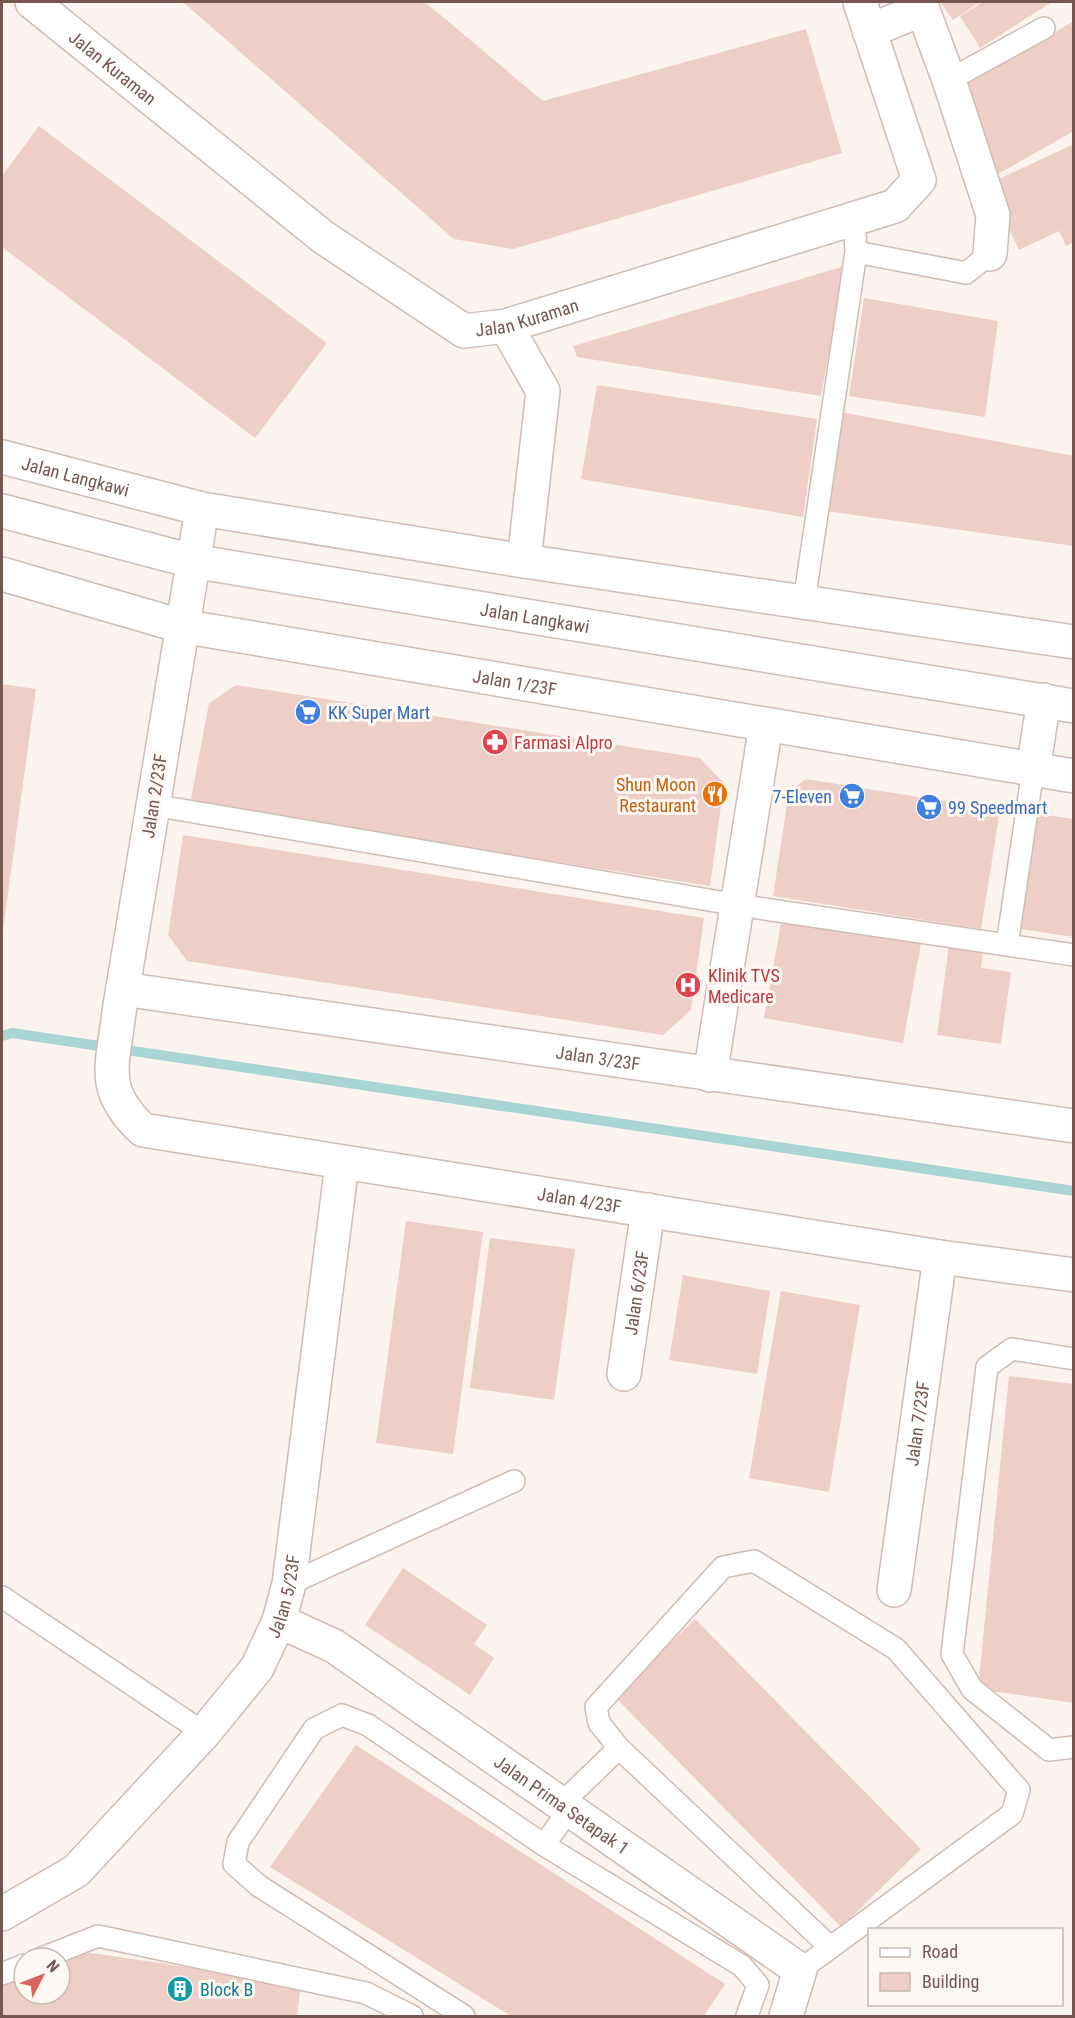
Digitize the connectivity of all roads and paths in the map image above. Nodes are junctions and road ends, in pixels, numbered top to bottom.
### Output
1 (32, 2) edge
2 (922, 5) edge
3 (864, 16) edge
4 (1044, 28) dead end
5 (950, 80) junction
6 (854, 218) junction
7 (856, 252) junction
8 (990, 254) joint
9 (506, 326) junction
10 (2, 457) edge
11 (202, 509) junction
12 (2, 511) edge
13 (192, 561) junction
14 (524, 561) junction
15 (2, 574) edge
16 (804, 602) junction
17 (181, 626) junction
18 (1074, 642) edge
19 (1059, 703) edge
20 (766, 725) junction
21 (1033, 770) junction
22 (1074, 776) edge
23 (153, 804) junction
24 (738, 905) junction
25 (1007, 945) junction
26 (1074, 955) edge
27 (121, 1000) junction
28 (710, 1075) junction
29 (111, 1084) joint
30 (1074, 1126) edge
31 (342, 1164) junction
32 (648, 1210) junction
33 (940, 1257) junction
34 (1074, 1275) edge
35 (1074, 1359) edge
36 (624, 1374) dead end
37 (514, 1481) dead end
38 (289, 1584) junction
39 (894, 1590) dead end
40 (2, 1597) edge
41 (279, 1622) junction
42 (204, 1733) junction
43 (619, 1748) junction
44 (1074, 1748) edge
45 (565, 1807) junction
46 (544, 1845) junction
47 (2, 1914) edge
48 (72, 1946) edge
49 (830, 1947) junction
50 (800, 1970) junction
51 (412, 2016) edge
52 (464, 2016) edge
53 (747, 2016) edge
54 (786, 2016) edge

1 - 9 street, Jalan Kuraman
2 - 3 street
2 - 5 street
3 - 6 street, Jalan Kuraman
4 - 5 lane
5 - 8 street
6 - 7 lane
6 - 9 street, Jalan Kuraman
7 - 8 lane
7 - 16 lane
9 - 14 street
10 - 11 street, Jalan Langkawi
11 - 13 street, Jalan 2/23F
11 - 14 street, Jalan Langkawi
12 - 13 street, Jalan Langkawi
13 - 17 street, Jalan 2/23F
13 - 19 street, Jalan Langkawi
14 - 16 street, Jalan Langkawi
15 - 17 street, Jalan 1/23F
16 - 18 street, Jalan Langkawi
17 - 20 street, Jalan 1/23F
17 - 23 street, Jalan 2/23F
19 - 21 street
20 - 21 street, Jalan 1/23F
20 - 24 street
21 - 22 street, Jalan 1/23F
21 - 25 lane
23 - 24 lane
23 - 27 street, Jalan 2/23F
24 - 25 lane
24 - 28 street
25 - 26 lane
27 - 28 street, Jalan 3/23F
27 - 29 street, Jalan 2/23F
28 - 30 street, Jalan 3/23F
29 - 31 street, Jalan 4/23F
31 - 32 street, Jalan 4/23F
31 - 38 street, Jalan 5/23F
32 - 33 street, Jalan 4/23F
32 - 36 street, Jalan 6/23F
33 - 34 street, Jalan 4/23F
33 - 39 street, Jalan 7/23F
35 - 44 lane
37 - 38 lane
38 - 41 street, Jalan 5/23F
40 - 42 lane
41 - 42 street, Jalan 5/23F
41 - 45 street, Jalan Prima Setapak 1
42 - 47 street, Jalan 5/23F
43 - 45 lane
43 - 49 lane
43 - 49 lane
45 - 46 lane
45 - 50 street, Jalan Prima Setapak 1
46 - 52 lane
46 - 53 lane
48 - 51 lane
49 - 50 lane
50 - 54 street

